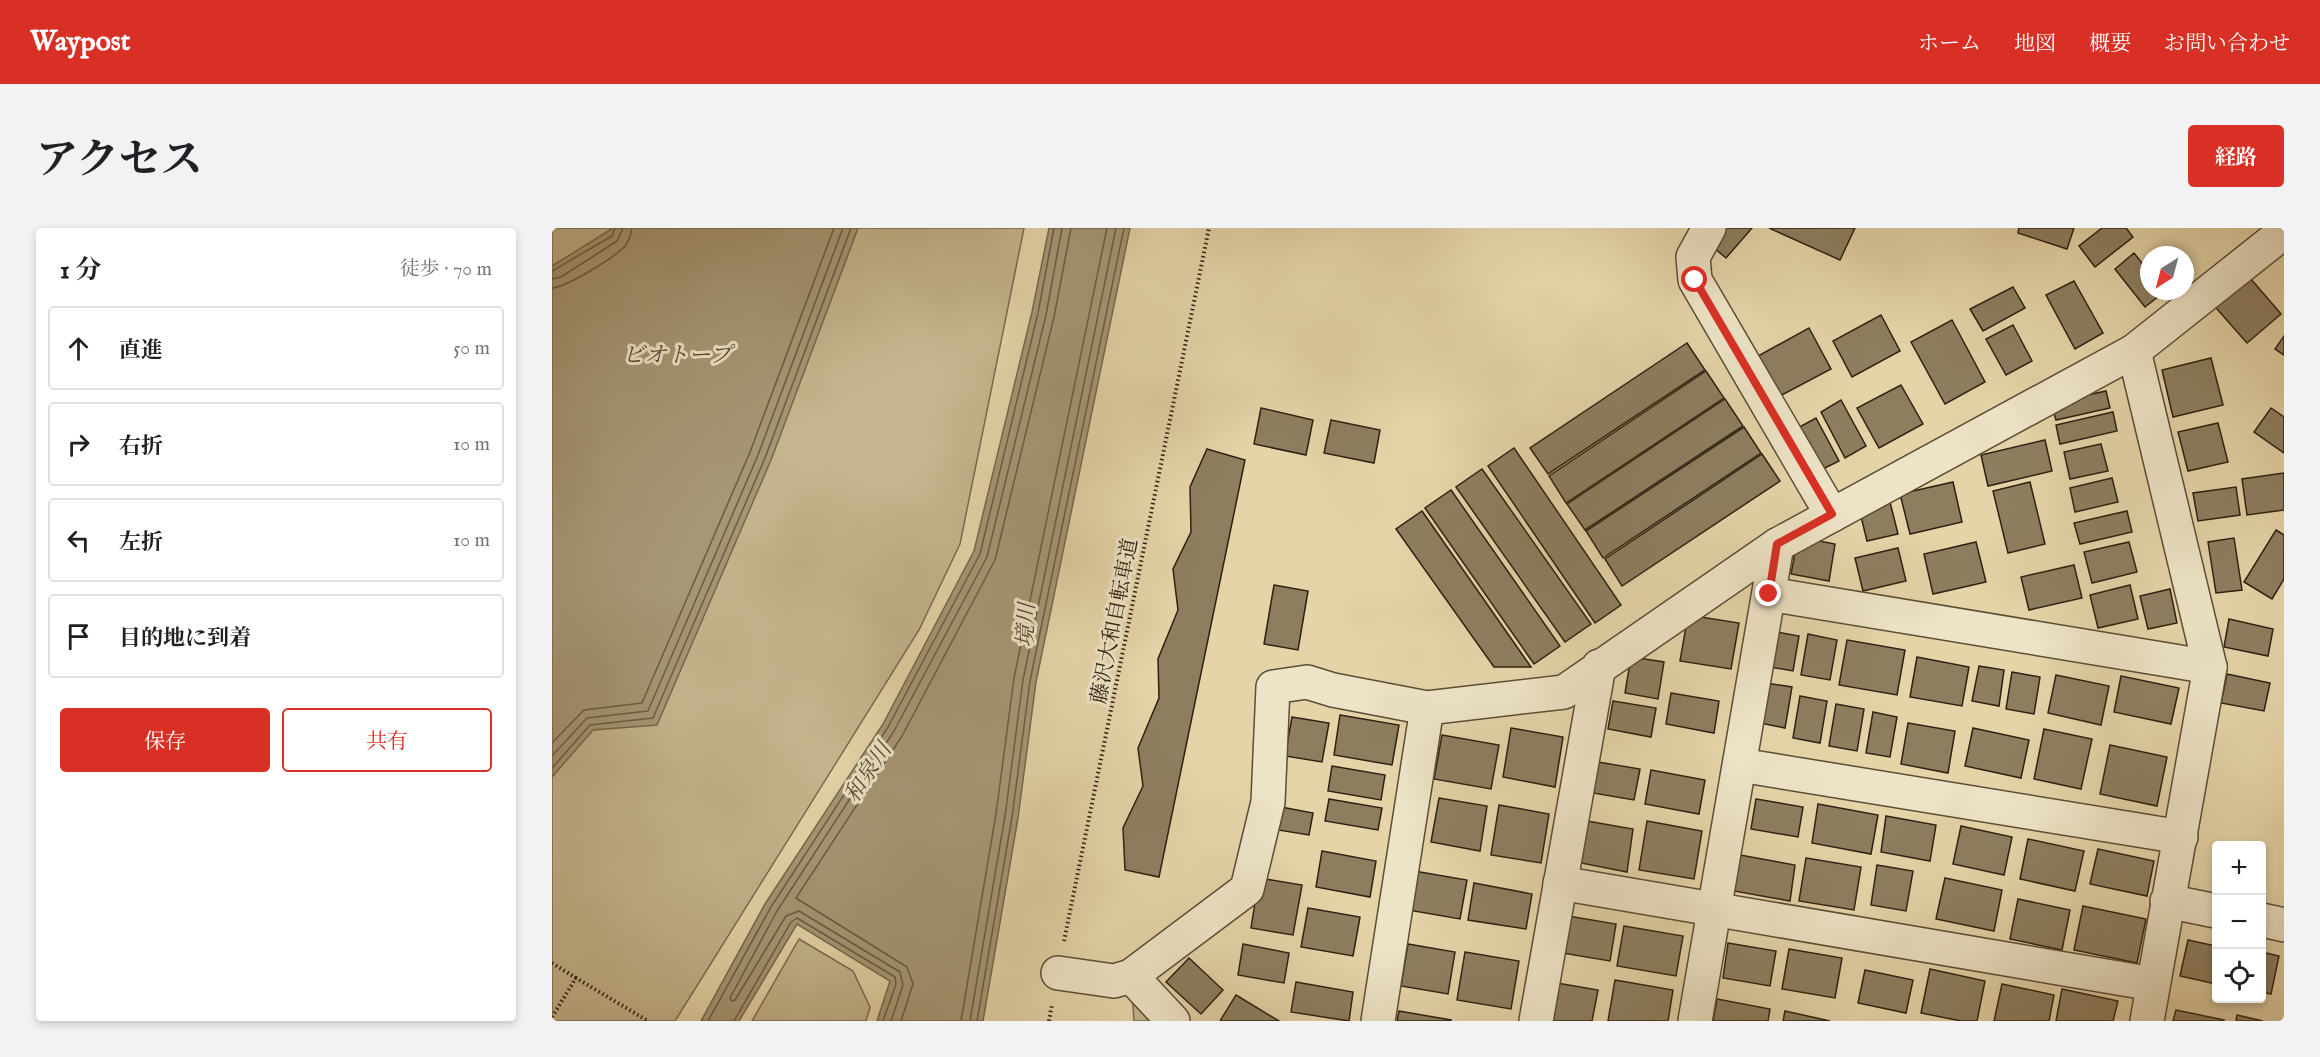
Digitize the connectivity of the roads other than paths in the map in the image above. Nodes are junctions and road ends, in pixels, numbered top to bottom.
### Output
1 (1709, 228) edge
2 (2284, 232) edge
3 (2134, 351) junction
4 (1832, 514) junction
5 (1777, 544) junction
6 (1769, 594) junction
7 (1599, 666) junction
8 (2210, 667) junction
9 (1427, 708) junction
10 (1740, 765) junction
11 (2181, 837) junction
12 (1560, 883) junction
13 (2167, 901) junction
14 (1712, 909) junction
15 (2212, 910) edge
16 (2266, 921) edge
17 (2284, 925) edge
18 (1058, 973) road end
19 (1131, 976) junction
20 (2153, 984) junction
21 (1173, 1021) edge
22 (1378, 1021) edge
23 (1536, 1021) edge
24 (1695, 1021) edge
25 (2147, 1021) edge

1 - 4 street
2 - 3 street
3 - 4 street
3 - 8 street
4 - 5 street
5 - 6 street
5 - 7 street
6 - 8 street
6 - 10 street
7 - 9 street
7 - 12 street
8 - 11 street
9 - 19 street
9 - 22 street
10 - 11 street
10 - 14 street
11 - 13 street
12 - 14 street
12 - 23 street
13 - 15 street
13 - 20 street
14 - 20 street
14 - 24 street
16 - 17 street
18 - 19 street
19 - 21 street
20 - 25 street

